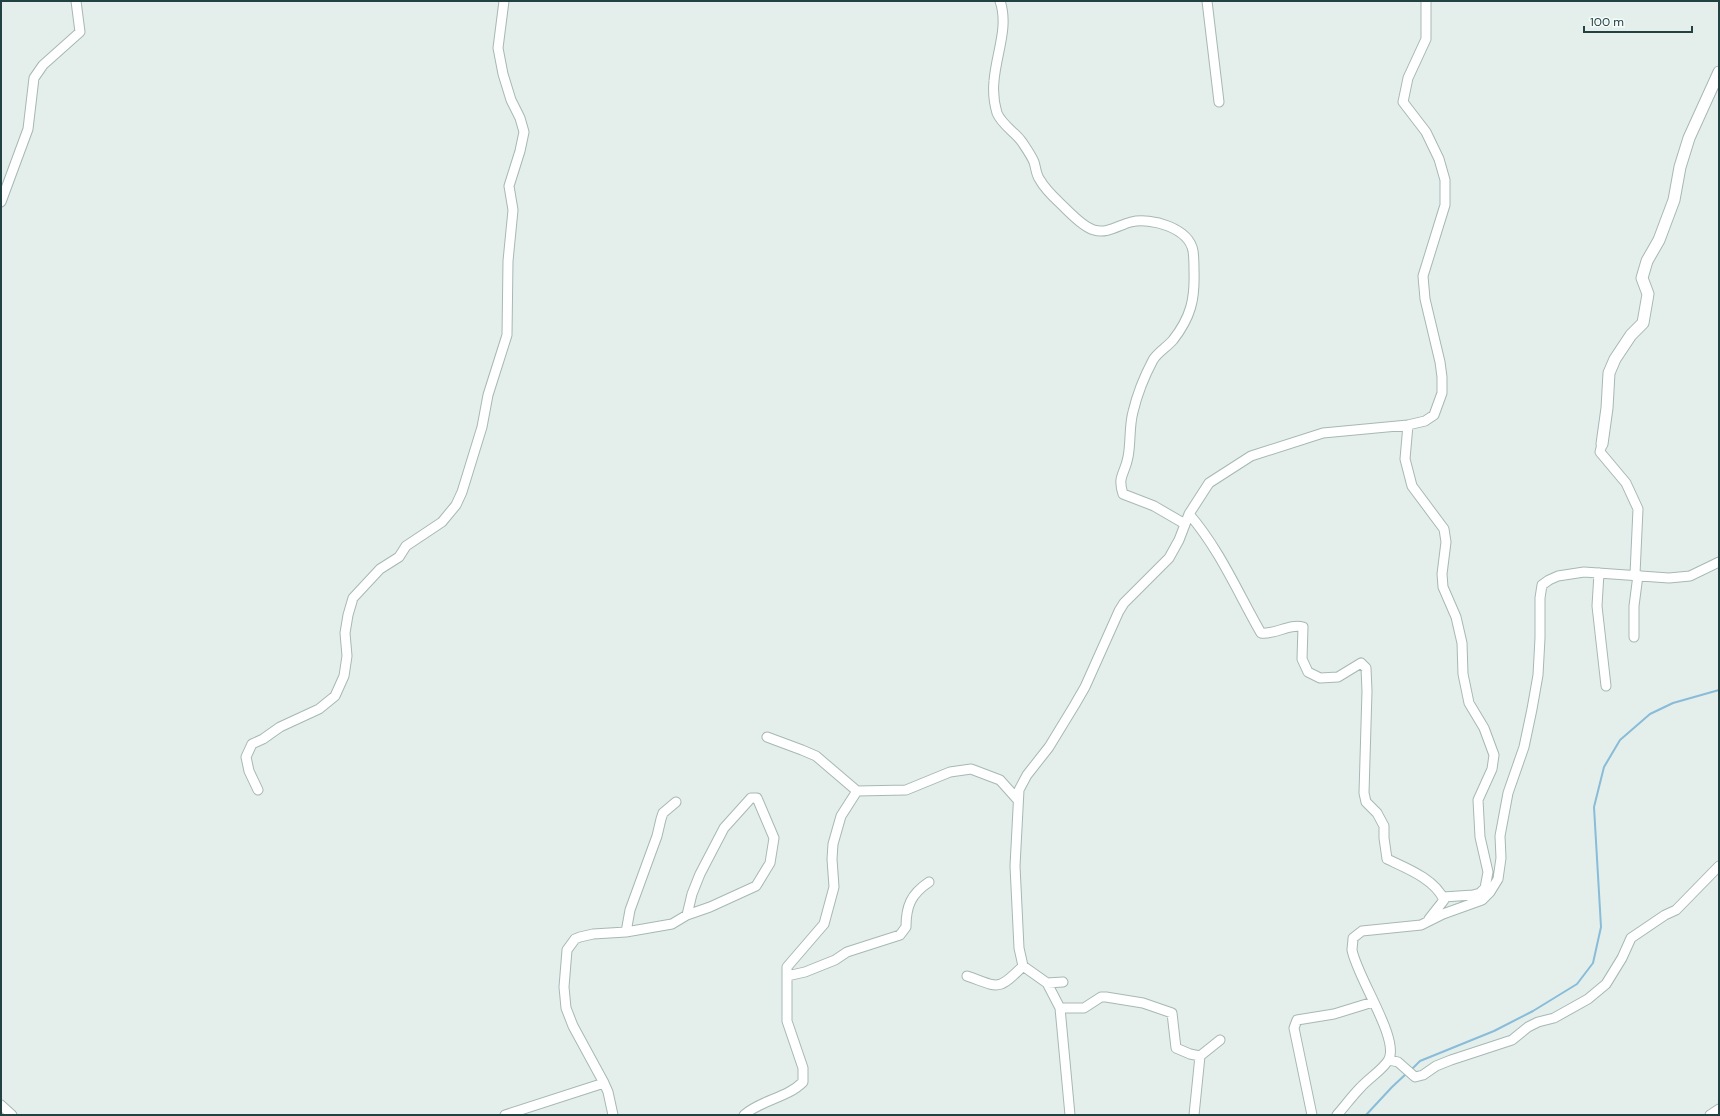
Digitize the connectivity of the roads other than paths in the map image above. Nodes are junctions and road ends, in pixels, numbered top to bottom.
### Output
1 (76, 1) edge
2 (504, 1) edge
3 (1000, 1) edge
4 (1207, 1) edge
5 (1426, 1) edge
6 (1719, 72) edge
7 (1219, 102) dead end
8 (1, 202) edge
9 (1408, 425) junction
10 (1602, 444) joint
11 (1189, 514) junction
12 (1185, 524) junction
13 (1719, 562) edge
14 (1599, 572) junction
15 (1637, 575) junction
16 (1634, 637) dead end
17 (1606, 686) dead end
18 (767, 737) dead end
19 (258, 790) dead end
20 (858, 791) junction
21 (1017, 799) junction
22 (676, 802) dead end
23 (1719, 866) edge
24 (929, 882) dead end
25 (1442, 897) junction
26 (687, 915) junction
27 (1427, 922) junction
28 (626, 932) junction
29 (1022, 966) junction
30 (787, 976) junction
31 (967, 976) dead end
32 (1063, 982) dead end
33 (1047, 983) junction
34 (1373, 1002) junction
35 (1060, 1008) junction
36 (1220, 1040) dead end
37 (1200, 1056) junction
38 (1389, 1060) junction
39 (604, 1083) junction
40 (1, 1105) edge
41 (1719, 1109) edge
42 (12, 1115) edge
43 (505, 1115) edge
44 (613, 1115) edge
45 (744, 1115) edge
46 (1070, 1115) edge
47 (1194, 1115) edge
48 (1312, 1115) edge
49 (1337, 1115) edge
50 (1710, 1115) edge

1 - 8 street
2 - 19 street
3 - 12 street
4 - 7 street
5 - 9 street
6 - 10 street
9 - 11 street
9 - 25 street
10 - 15 street
11 - 12 street
11 - 25 street
12 - 21 street
13 - 15 street
14 - 15 street
14 - 17 street
14 - 27 street
15 - 16 street
18 - 20 street
20 - 21 street
20 - 30 street
21 - 29 street
22 - 28 street
23 - 38 street
24 - 30 street
25 - 27 street
26 - 26 street
26 - 28 street
27 - 34 street
28 - 39 street
29 - 31 street
29 - 33 street
30 - 45 street
32 - 33 street
33 - 35 street
34 - 38 street
34 - 48 street
35 - 37 street
35 - 46 street
36 - 37 street
37 - 47 street
38 - 49 street
39 - 43 street
39 - 44 street
40 - 42 street
41 - 50 street

